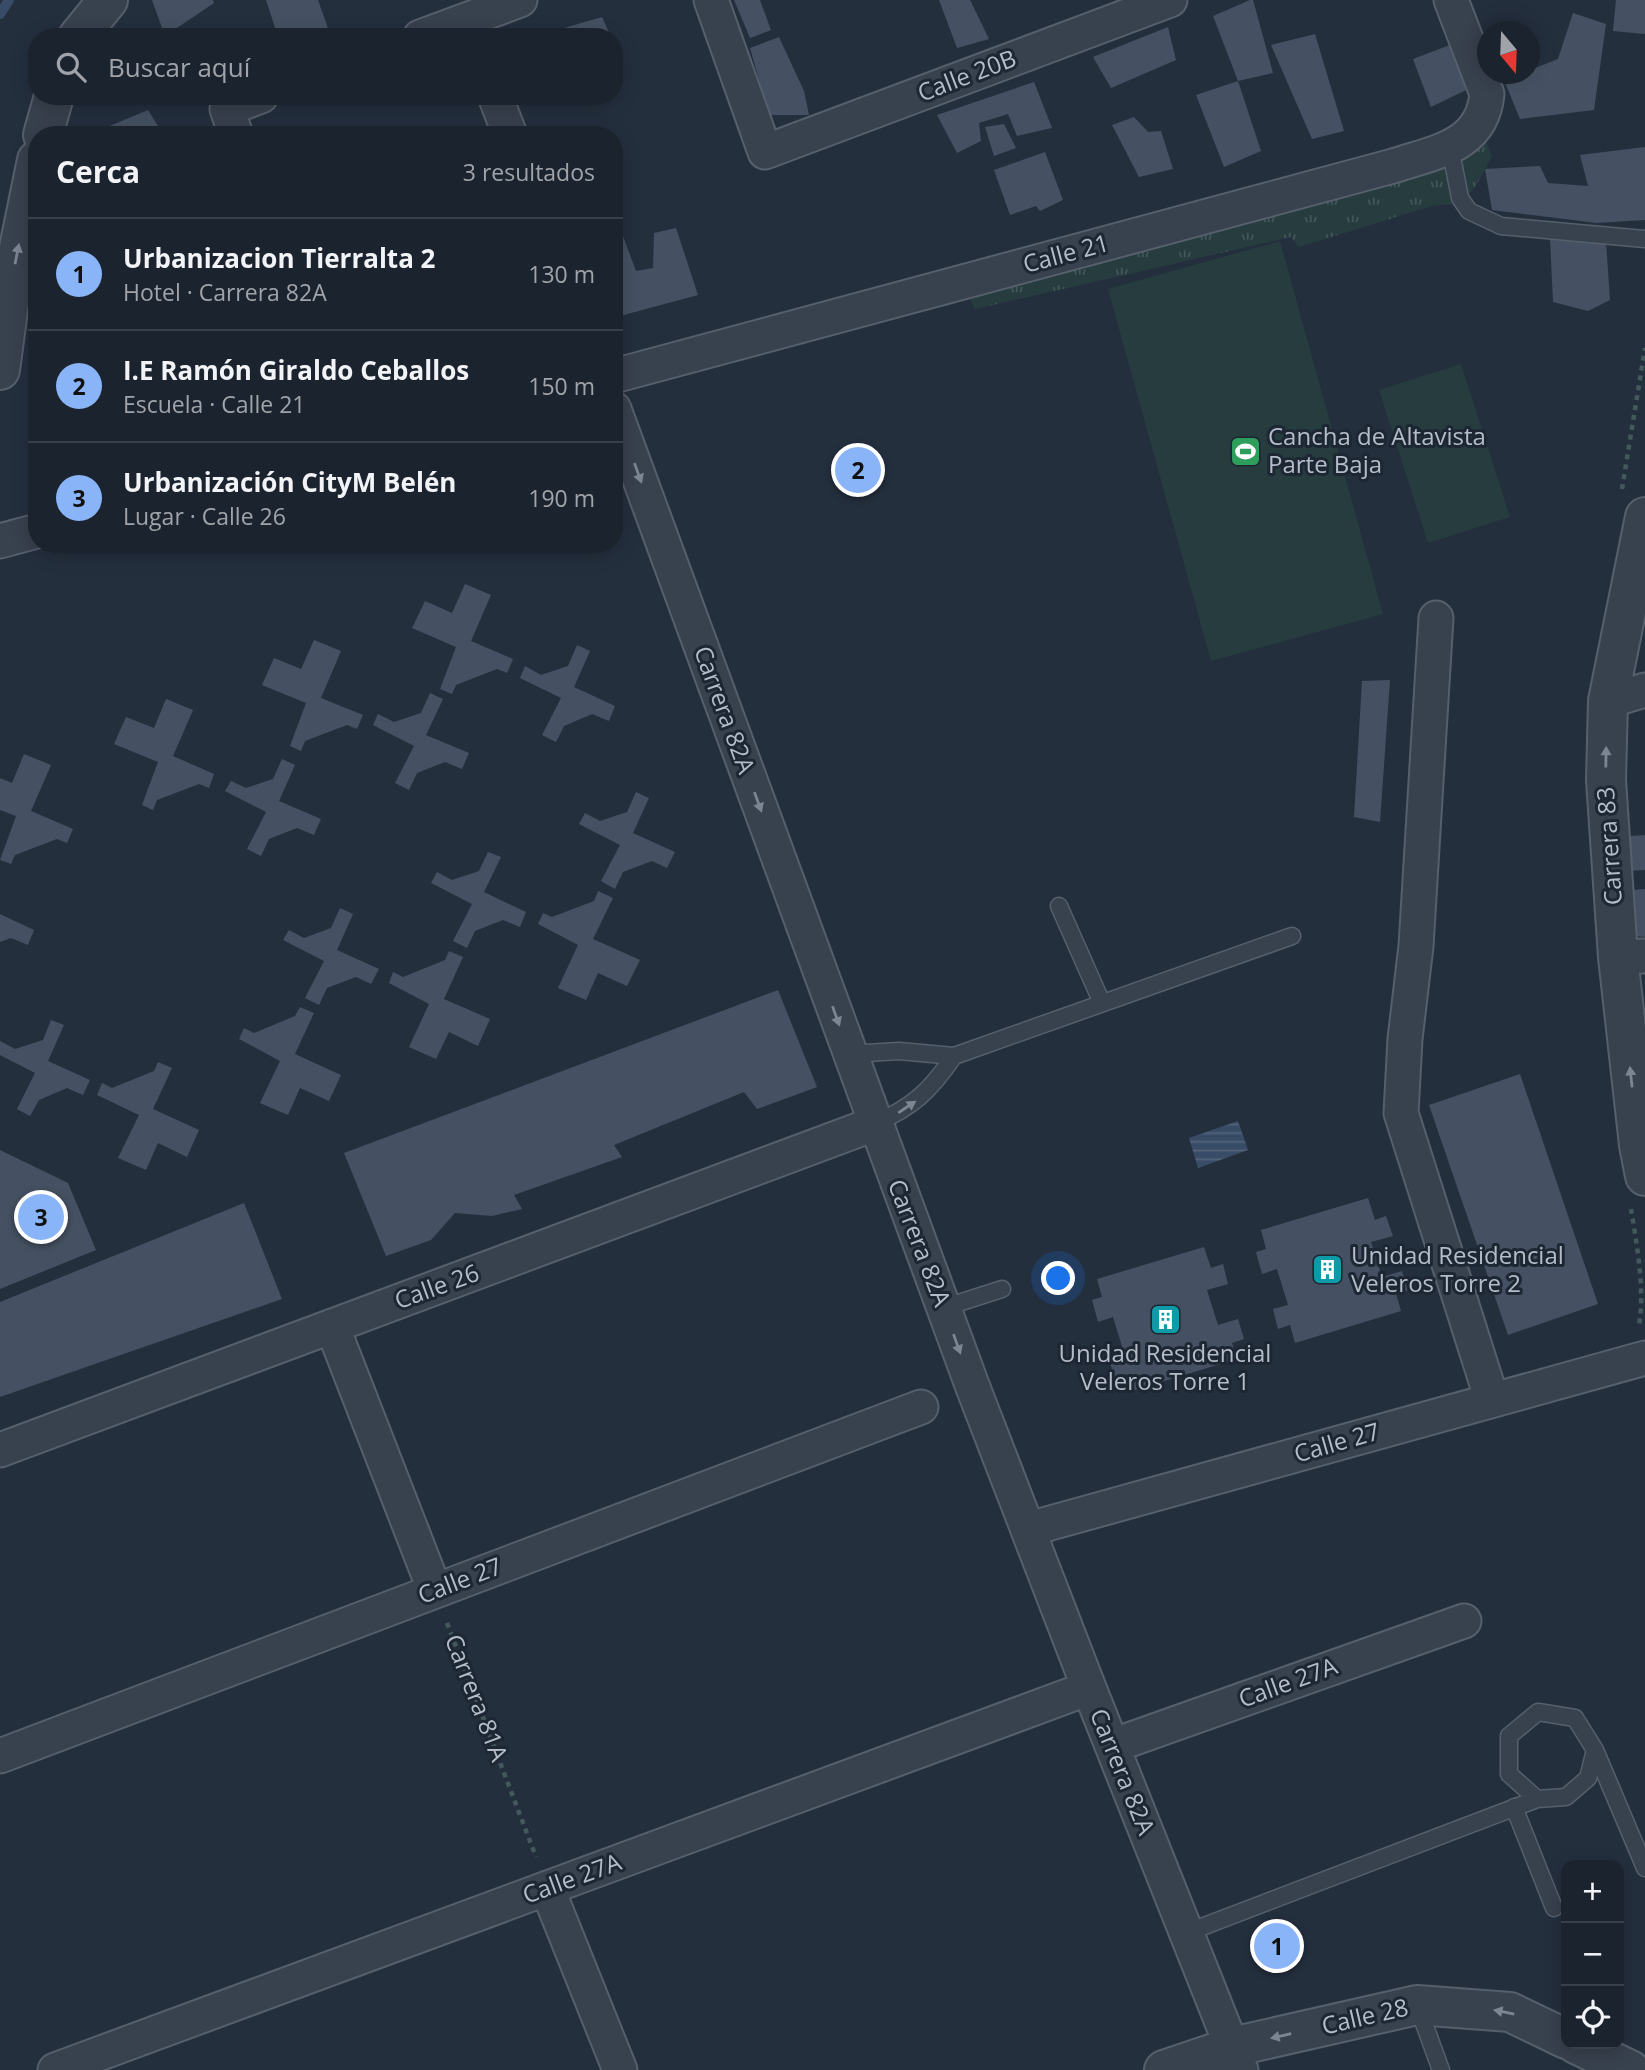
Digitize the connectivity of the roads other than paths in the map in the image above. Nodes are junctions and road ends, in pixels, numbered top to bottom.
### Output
1 (108, 0) edge
2 (520, 0) edge
3 (711, 0) edge
4 (1170, 0) edge
5 (1451, 0) edge
6 (465, 19) edge
7 (85, 28) edge
8 (442, 28) edge
9 (251, 105) edge
10 (498, 105) edge
11 (232, 122) edge
12 (507, 126) edge
13 (1450, 147) junction
14 (28, 204) edge
15 (1645, 239) edge
16 (0, 370) edge
17 (623, 374) edge
18 (623, 434) edge
19 (1645, 517) edge
20 (28, 533) edge
21 (0, 541) edge
22 (1436, 618) dead end
23 (1645, 690) edge
24 (1608, 701) junction
25 (1059, 906) dead end
26 (1292, 936) dead end
27 (1632, 956) edge
28 (1102, 1003) junction
29 (849, 1054) junction
30 (954, 1056) junction
31 (874, 1124) junction
32 (1645, 1176) edge
33 (1002, 1289) dead end
34 (943, 1308) junction
35 (332, 1326) junction
36 (1645, 1358) edge
37 (1492, 1400) junction
38 (921, 1408) dead end
39 (0, 1450) edge
40 (1029, 1529) junction
41 (435, 1591) junction
42 (1464, 1620) dead end
43 (1089, 1688) junction
44 (1112, 1746) junction
45 (1595, 1750) junction
46 (0, 1756) edge
47 (1537, 1798) junction
48 (1514, 1807) junction
49 (1645, 1868) edge
50 (547, 1888) junction
51 (1554, 1908) dead end
52 (1186, 1933) junction
53 (1418, 2004) junction
54 (1561, 2037) edge
55 (1586, 2049) edge
56 (1236, 2059) edge
57 (55, 2070) edge
58 (620, 2070) edge
59 (1164, 2070) edge
60 (1441, 2070) edge
61 (1630, 2070) edge

1 - 7 street
2 - 6 street
3 - 4 street, Calle 20B
5 - 13 street, Calle 21
6 - 8 street
9 - 11 street
10 - 12 street
13 - 15 lane
13 - 17 street, Calle 21
16 -> 14 street
18 -> 29 street, Carrera 82A
19 - 24 street, Carrera 83
20 - 21 street
22 - 37 street
23 - 24 street
27 -> 24 street, Carrera 83
25 - 28 lane
26 - 28 lane
32 -> 27 street, Carrera 83
28 - 30 lane
29 - 30 lane
29 - 31 street, Carrera 82A
31 -> 30 lane
31 - 34 street, Carrera 82A
31 - 35 street, Calle 26
33 - 34 lane
34 -> 40 street, Carrera 82A
35 - 39 street, Calle 26
35 - 41 street
36 - 37 street, Calle 27
37 - 40 street, Calle 27
38 - 41 street, Calle 27
40 - 43 street, Carrera 82A
41 - 46 street, Calle 27
42 - 44 street, Calle 27A
43 - 44 street, Carrera 82A
43 - 50 street, Calle 27A
44 - 52 street, Carrera 82A
45 - 47 lane
45 - 47 lane
45 - 49 lane
47 - 48 lane
48 - 51 lane
48 - 52 lane
50 - 57 street, Calle 27A
50 - 58 street
52 - 56 street, Carrera 82A
54 -> 53 street, Calle 28
53 -> 56 street, Calle 28
53 - 60 lane
55 - 61 street
56 - 59 street, Calle 28

